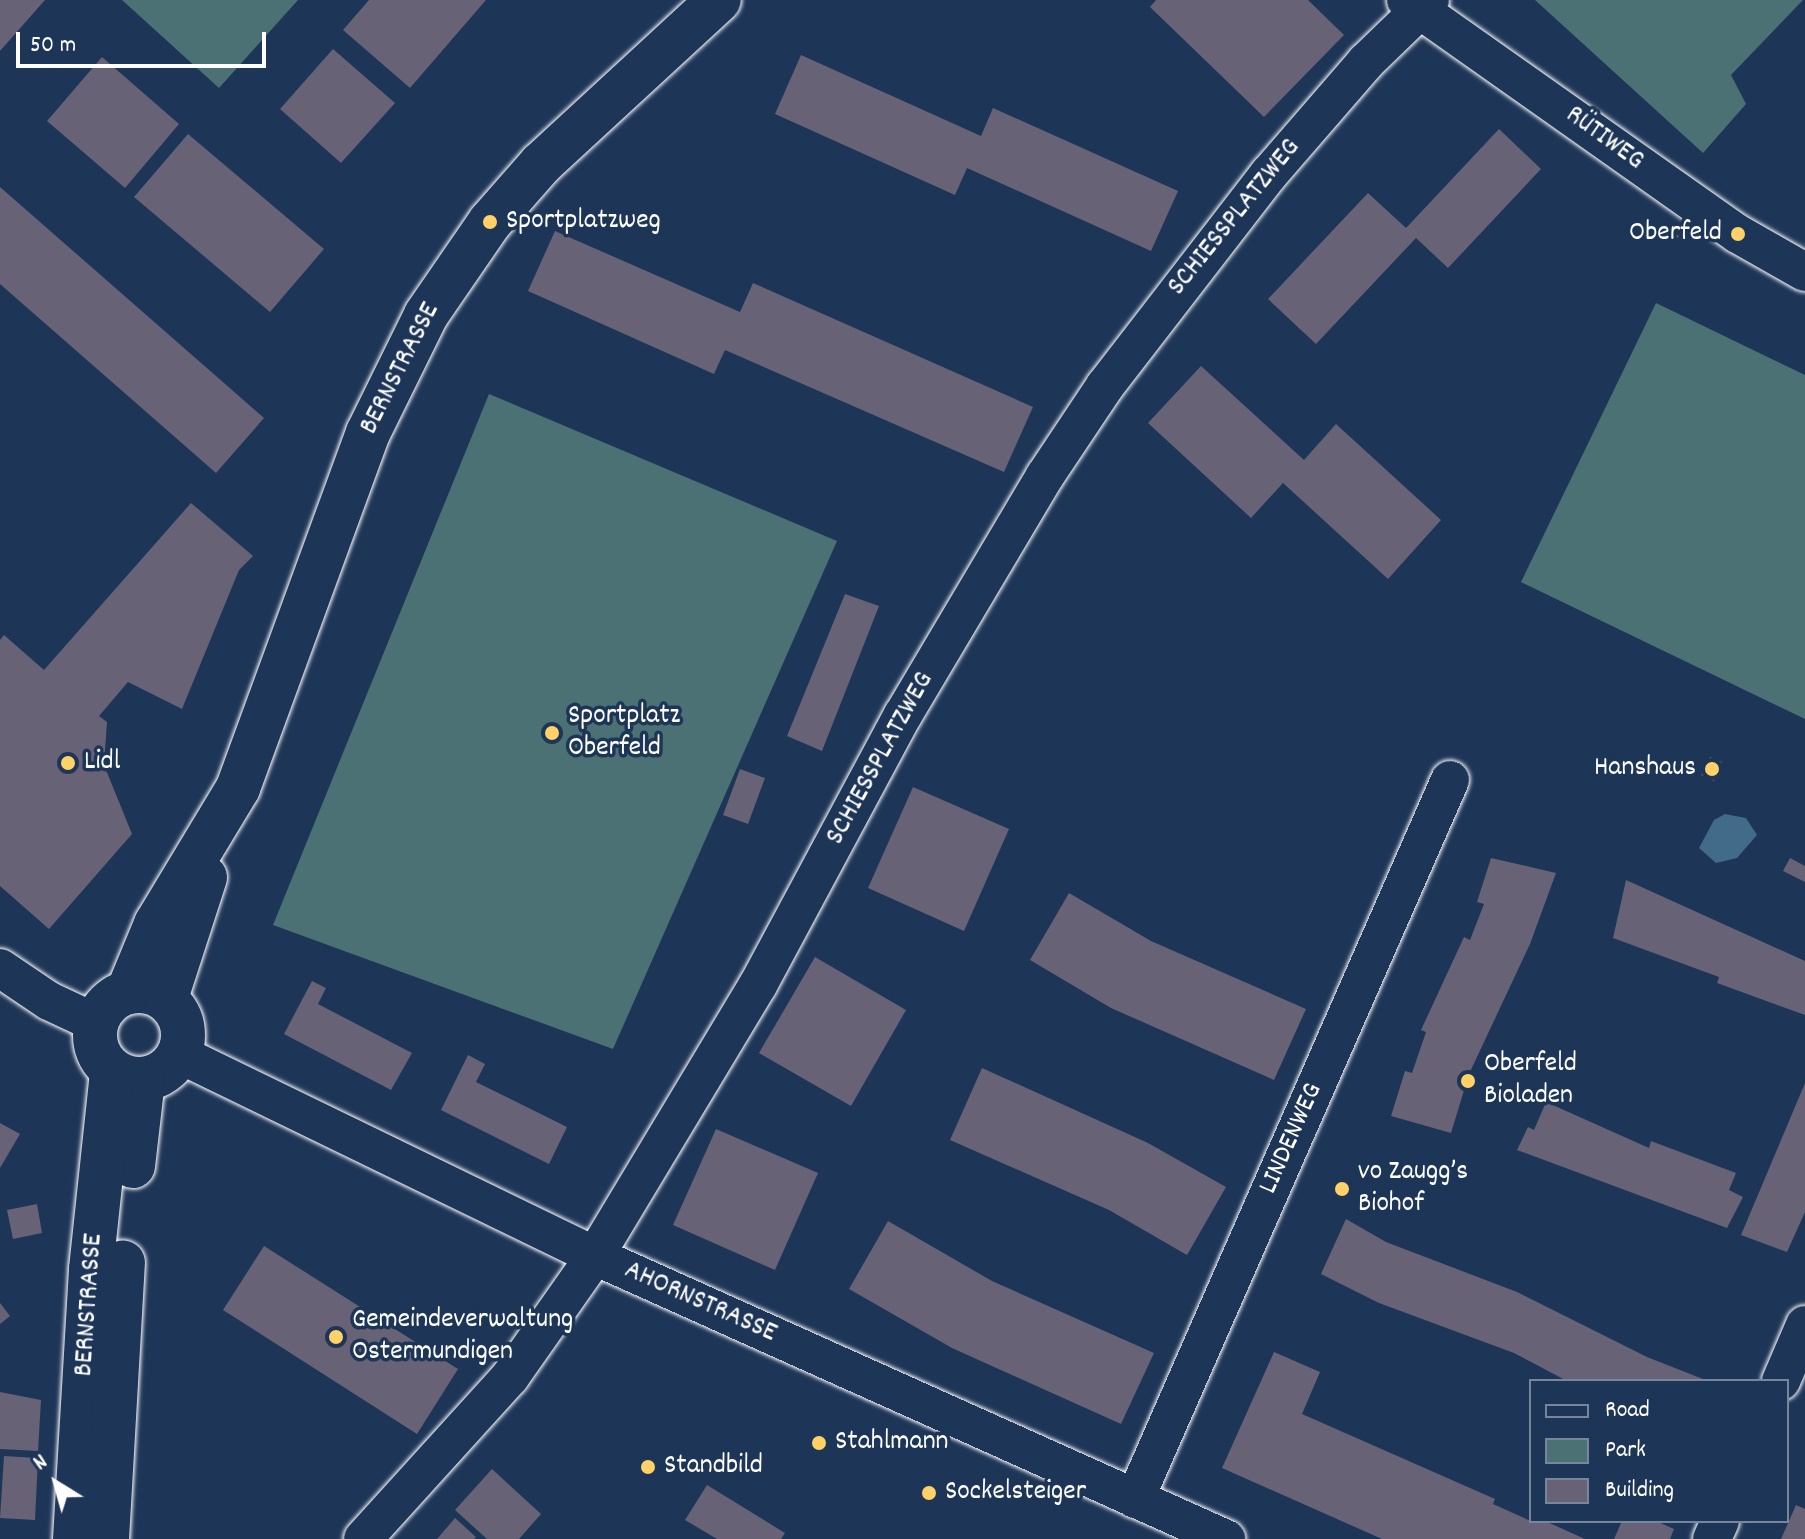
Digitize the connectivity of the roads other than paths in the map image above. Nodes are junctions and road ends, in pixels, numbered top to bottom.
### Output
1 (719, 0) edge
2 (1418, 4) edge
3 (1805, 272) edge
4 (1450, 780) dead end
5 (0, 968) edge
6 (147, 995) junction
7 (96, 1023) junction
8 (179, 1054) junction
9 (128, 1075) junction
10 (595, 1256) junction
11 (1805, 1325) edge
12 (1782, 1379) edge
13 (1135, 1499) junction
14 (75, 1539) edge
15 (107, 1539) edge
16 (363, 1539) edge
17 (1226, 1539) edge

1 - 6 main road, BERNSTRASSE
2 - 3 street, RÜTIWEG
2 - 10 street, SCHIESSPLATZWEG
4 - 13 street, LINDENWEG
5 - 7 street
6 - 7 main road
6 - 8 main road
7 - 9 main road
8 - 9 main road
8 - 10 street, AHORNSTRASSE
9 - 14 main road, BERNSTRASSE
9 - 15 main road, BERNSTRASSE
10 - 13 street, AHORNSTRASSE
10 - 16 street, SCHIESSPLATZWEG
11 - 12 street
13 - 17 street, AHORNSTRASSE

